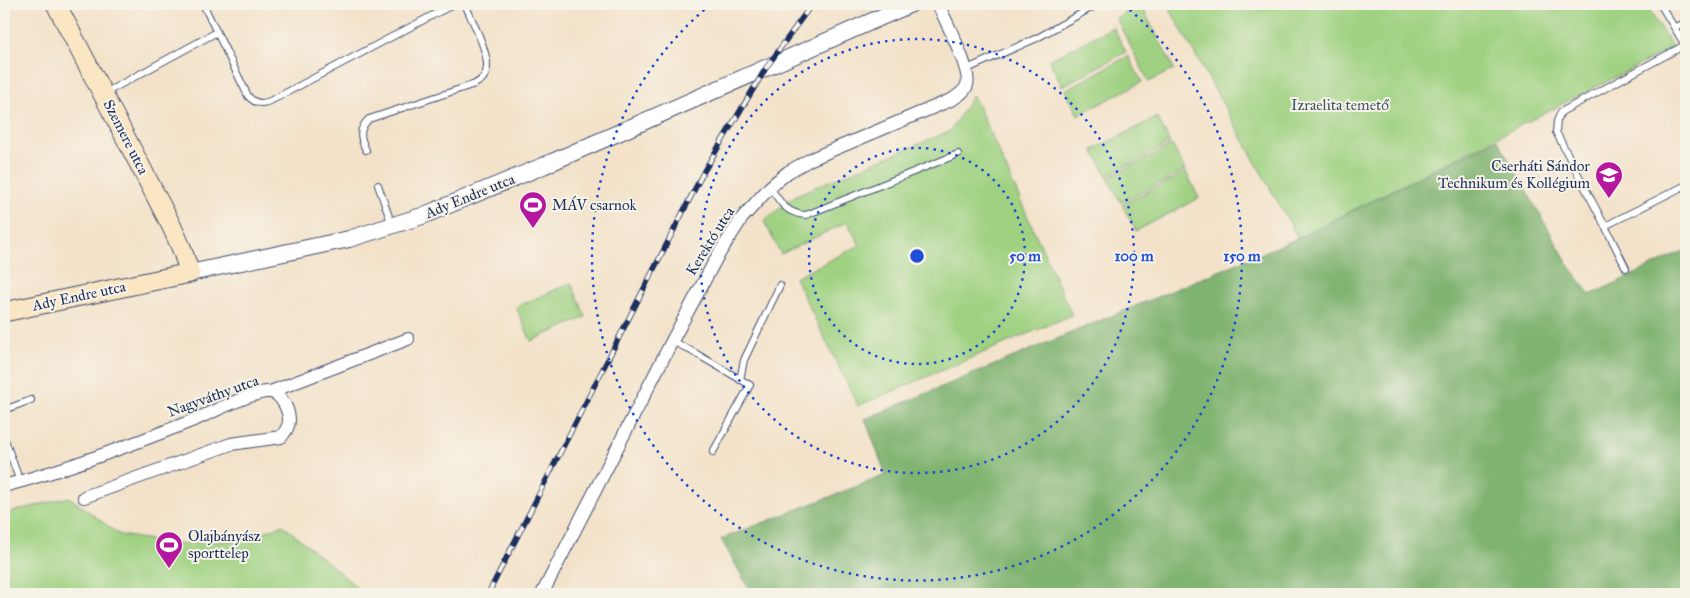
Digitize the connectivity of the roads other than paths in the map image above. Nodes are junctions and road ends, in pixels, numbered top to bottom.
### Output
1 (56, 4) edge
2 (204, 4) edge
3 (454, 4) edge
4 (465, 4) edge
5 (912, 4) edge
6 (938, 4) edge
7 (1098, 4) edge
8 (1660, 4) edge
9 (1686, 23) edge
10 (1674, 27) junction
11 (217, 32) junction
12 (1686, 46) edge
13 (967, 69) junction
14 (104, 94) junction
15 (366, 150) dead end
16 (958, 154) dead end
17 (378, 185) dead end
18 (1686, 185) edge
19 (770, 187) junction
20 (393, 226) junction
21 (1605, 226) junction
22 (1626, 268) dead end
23 (190, 273) junction
24 (780, 285) dead end
25 (4, 312) edge
26 (408, 339) dead end
27 (672, 341) junction
28 (740, 380) junction
29 (270, 392) junction
30 (30, 400) dead end
31 (4, 410) edge
32 (4, 437) edge
33 (713, 452) dead end
34 (20, 482) junction
35 (4, 486) edge
36 (84, 497) dead end
37 (542, 594) edge

1 - 14 main road, Szemere utca
2 - 11 lane
3 - 11 lane
4 - 15 lane
5 - 20 street, Ady Endre utca
6 - 13 street
7 - 13 lane
8 - 10 lane
9 - 10 lane
10 - 12 lane
11 - 14 lane
12 - 21 lane
13 - 19 street, Kerektó utca
14 - 23 main road, Szemere utca
16 - 19 lane
17 - 20 lane
18 - 21 lane
19 - 27 street, Kerektó utca
20 - 23 street, Ady Endre utca
21 - 22 lane
23 - 25 main road, Ady Endre utca
24 - 28 lane
26 - 29 street
27 - 28 lane
27 - 37 street, Kerektó utca
28 - 33 lane
29 - 34 street, Nagyváthy utca
29 - 36 street, Nagyváthy utca
30 - 31 lane
32 - 34 lane
34 - 35 street, Nagyváthy utca

